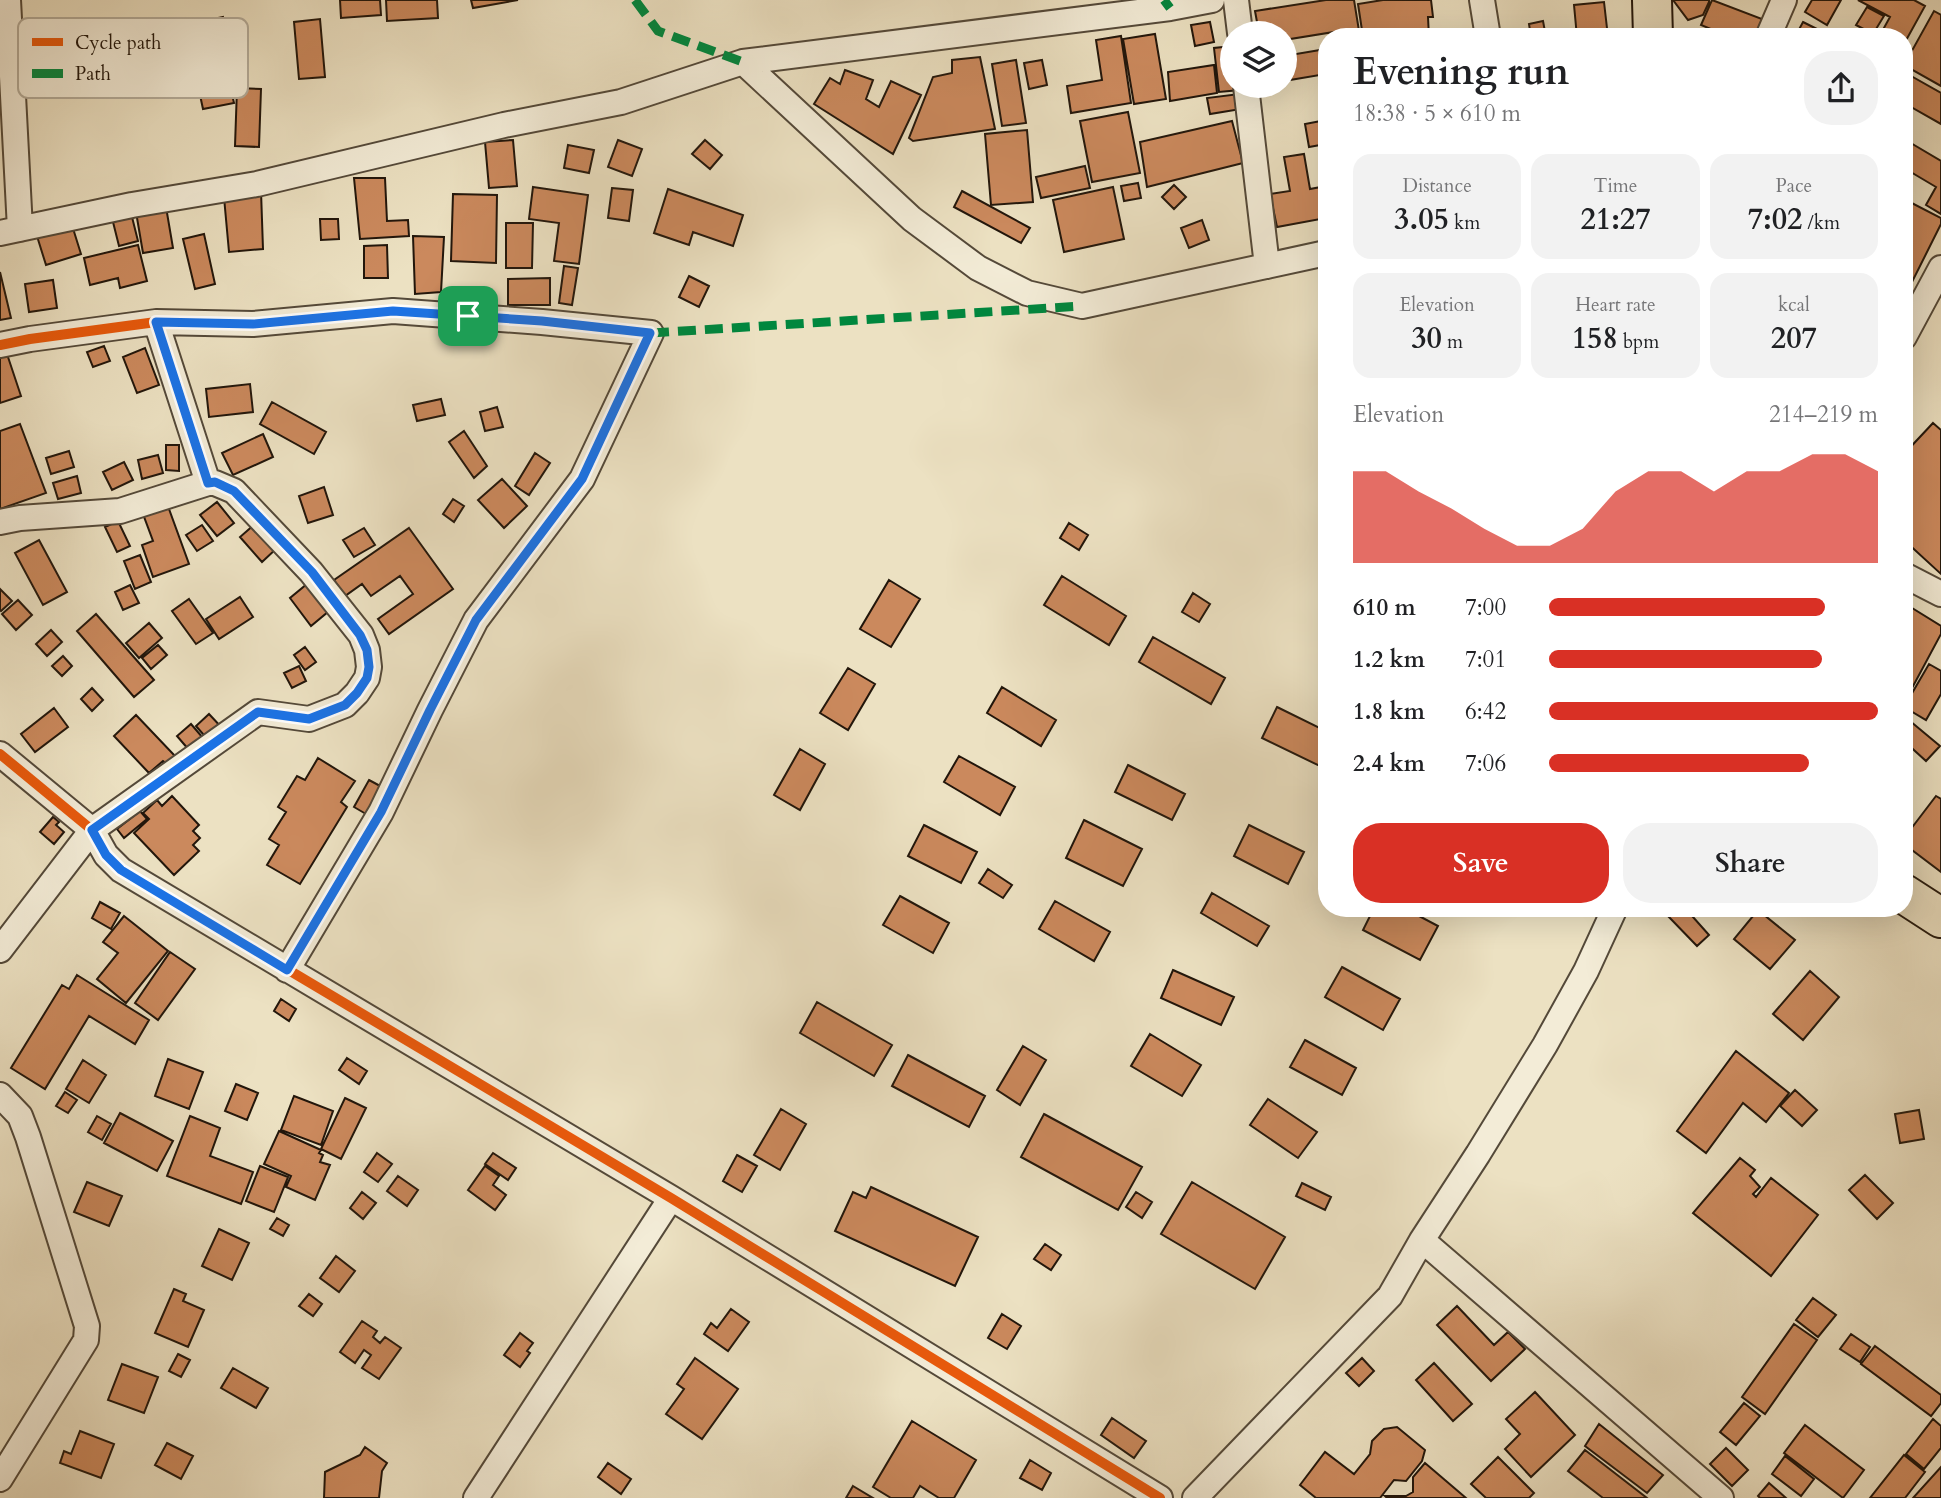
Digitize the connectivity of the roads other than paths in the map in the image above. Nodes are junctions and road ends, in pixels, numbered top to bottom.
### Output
1 (8, 0) edge
2 (1212, 0) edge
3 (1236, 0) edge
4 (1482, 0) edge
5 (1652, 0) edge
6 (1784, 0) edge
7 (1239, 21) edge
8 (1487, 28) edge
9 (1653, 28) edge
10 (1772, 28) edge
11 (743, 62) junction
12 (1247, 98) edge
13 (10, 231) edge
14 (1318, 256) edge
15 (1267, 267) junction
16 (1941, 268) edge
17 (1913, 320) edge
18 (156, 322) junction
19 (0, 345) edge
20 (208, 483) junction
21 (0, 522) edge
22 (1913, 580) edge
23 (1941, 594) edge
24 (0, 754) edge
25 (92, 830) junction
26 (1913, 900) edge
27 (1611, 917) edge
28 (1941, 918) edge
29 (0, 950) edge
30 (287, 970) junction
31 (0, 1095) edge
32 (671, 1198) junction
33 (1422, 1240) junction
34 (0, 1479) edge
35 (476, 1498) edge
36 (1160, 1498) edge
37 (1195, 1498) edge
38 (1721, 1498) edge

1 - 13 street
2 - 11 street
3 - 7 street
4 - 8 street
5 - 9 highway
6 - 10 street
11 - 13 street
11 - 15 street
12 - 15 street
14 - 15 street
16 - 17 street
18 - 19 street
18 - 20 street
18 - 30 street
20 - 21 street
20 - 25 street
22 - 23 street
24 - 25 street
25 - 29 street
25 - 30 street
26 - 28 highway
27 - 33 street
30 - 32 street
31 - 34 street
32 - 35 street
32 - 36 street
33 - 37 street
33 - 38 street

